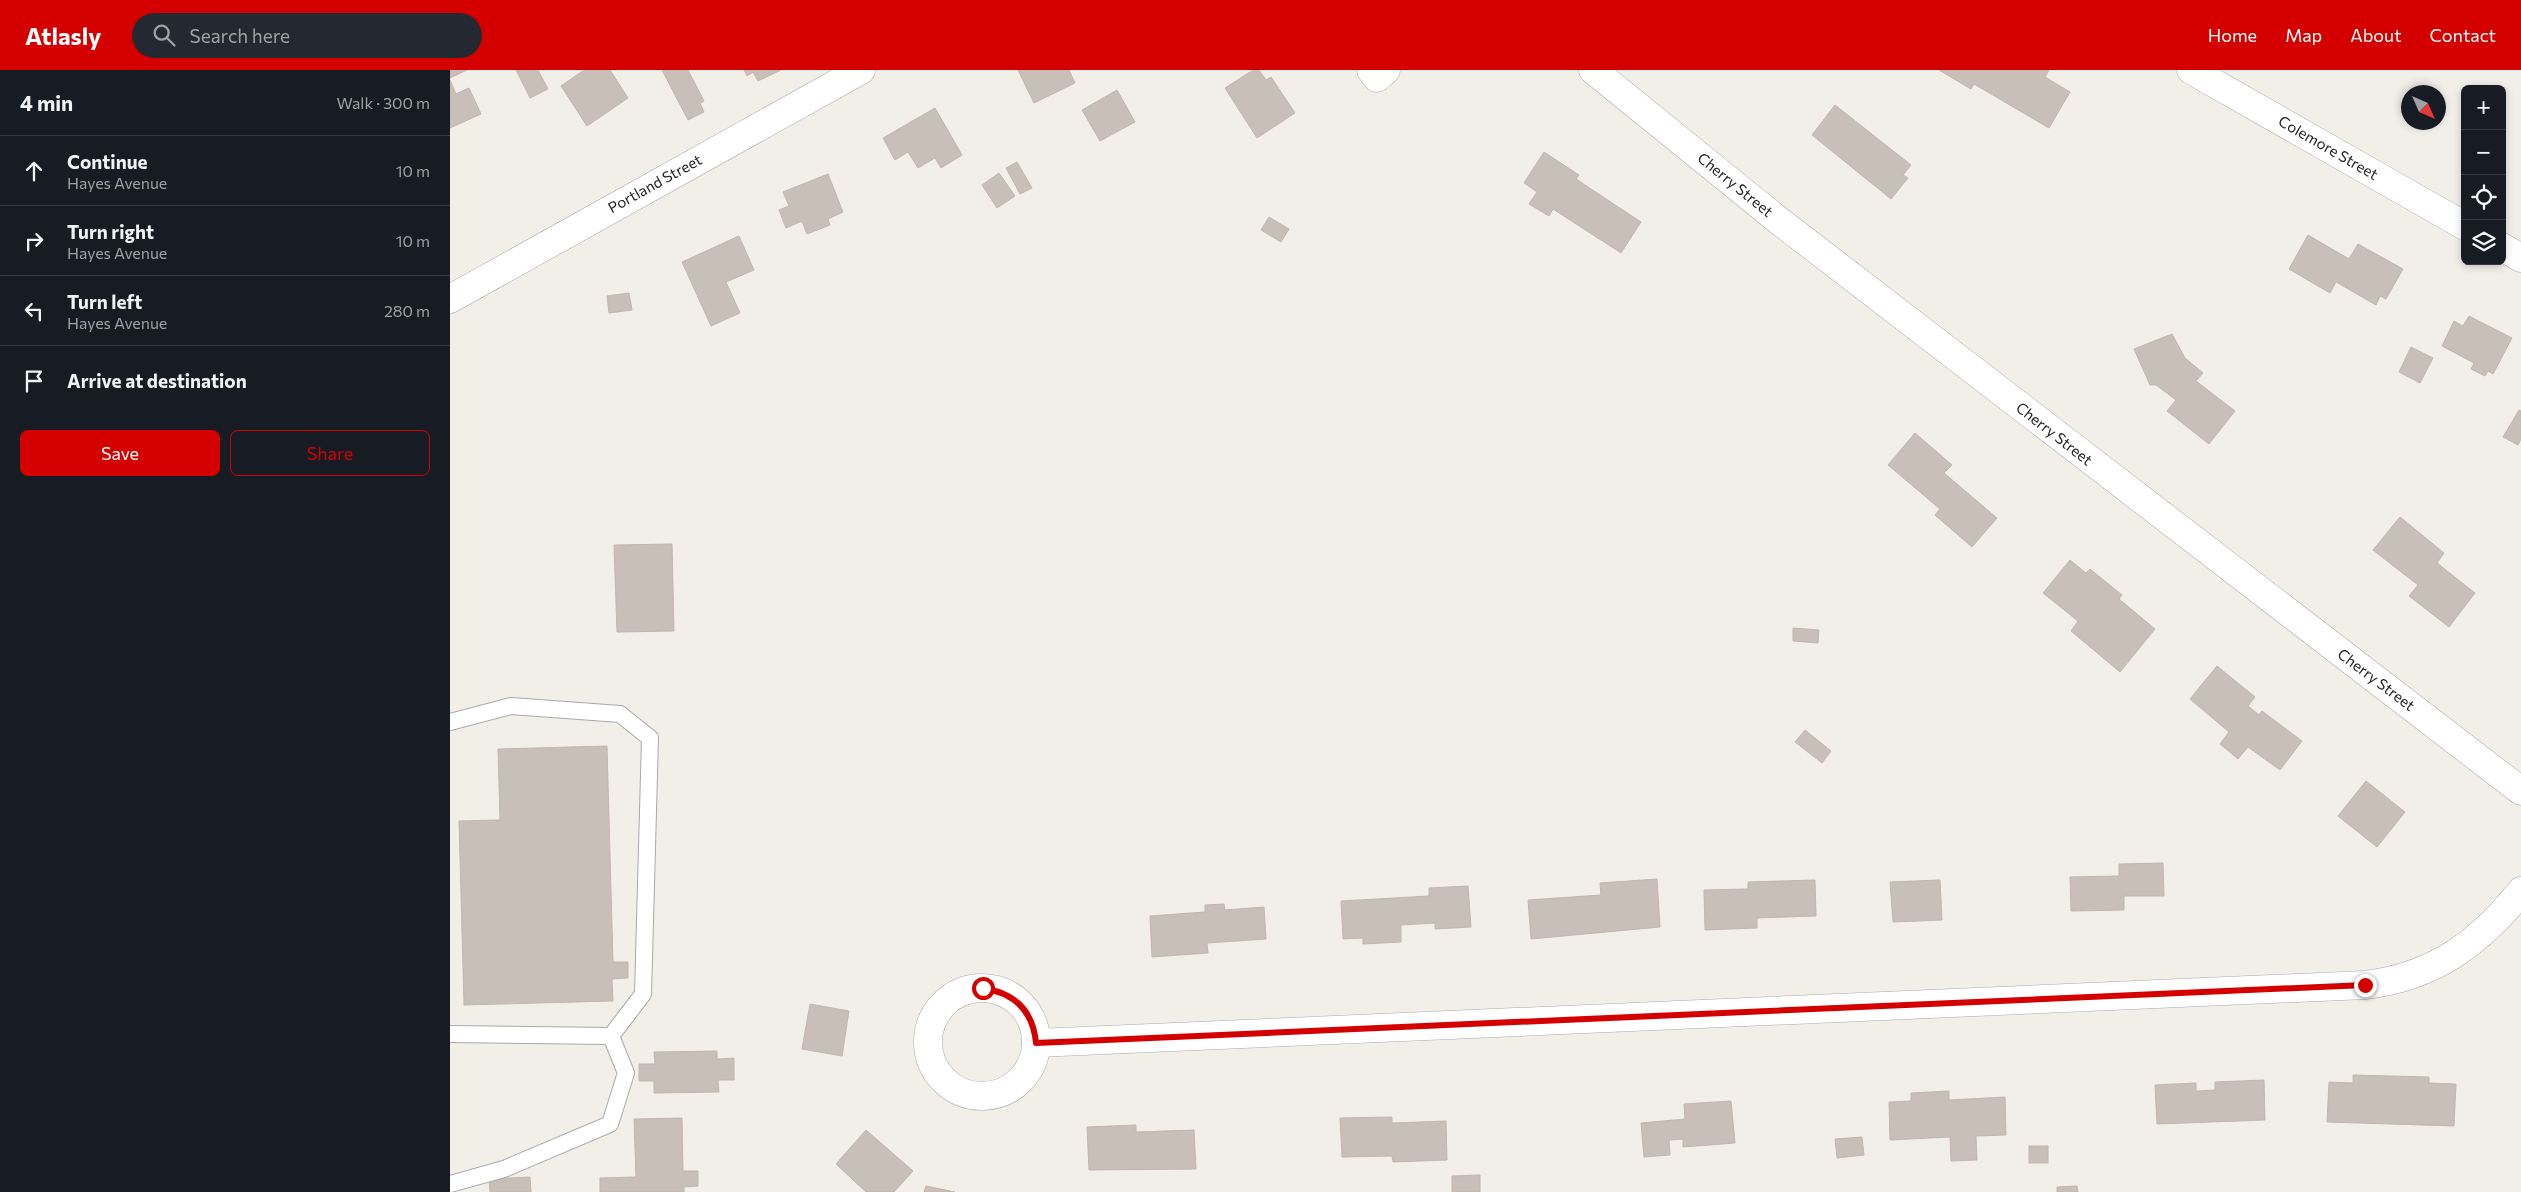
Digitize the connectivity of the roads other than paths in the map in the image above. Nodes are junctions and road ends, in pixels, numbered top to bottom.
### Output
1 (861, 70) edge
2 (1371, 70) edge
3 (1386, 70) edge
4 (1593, 70) edge
5 (2190, 70) edge
6 (2461, 224) edge
7 (2506, 249) edge
8 (2521, 258) edge
9 (450, 299) edge
10 (450, 722) edge
11 (2521, 791) edge
12 (2521, 891) edge
13 (450, 1034) edge
14 (612, 1036) junction
15 (1036, 1043) dead end
16 (450, 1184) edge

1 - 9 street, Portland Street
2 - 3 street
4 - 11 street, Cherry Street
5 - 6 street, Colemore Street
7 - 8 street
10 - 14 lane
12 - 15 street
13 - 14 lane
14 - 16 lane

